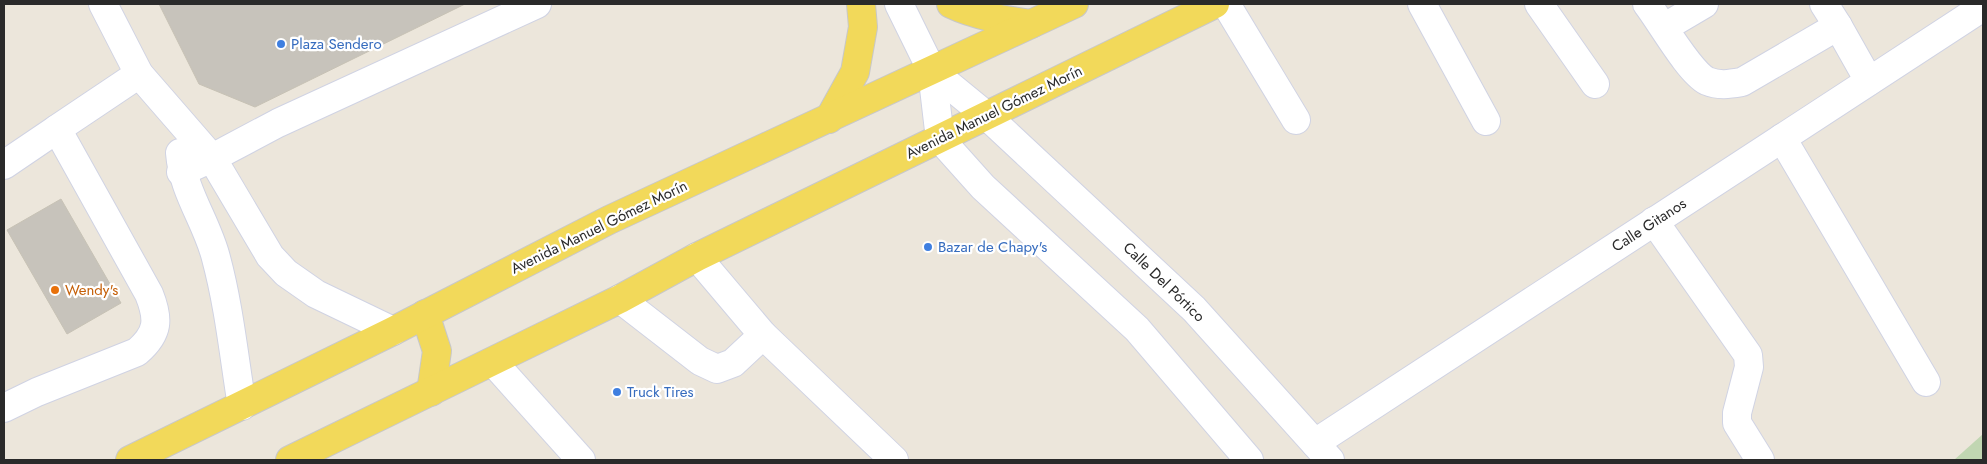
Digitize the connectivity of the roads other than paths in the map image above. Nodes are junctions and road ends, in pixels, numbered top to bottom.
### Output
1 (103, 4) edge
2 (537, 4) edge
3 (861, 4) edge
4 (899, 4) edge
5 (951, 4) edge
6 (1074, 4) edge
7 (1215, 4) edge
8 (1226, 4) edge
9 (1422, 4) edge
10 (1539, 4) edge
11 (1647, 4) edge
12 (1704, 4) edge
13 (1824, 4) edge
14 (1983, 6) edge
15 (1031, 24) junction
16 (1838, 26) junction
17 (1665, 28) junction
18 (932, 70) junction
19 (139, 74) junction
20 (1869, 81) junction
21 (1595, 84) dead end
22 (987, 116) junction
23 (176, 117) junction
24 (830, 118) junction
25 (1296, 120) dead end
26 (1486, 121) dead end
27 (57, 129) junction
28 (1782, 138) junction
29 (940, 139) junction
30 (212, 158) junction
31 (4, 164) edge
32 (182, 172) junction
33 (1654, 221) junction
34 (697, 257) junction
35 (620, 299) junction
36 (425, 314) junction
37 (393, 331) junction
38 (763, 335) junction
39 (493, 362) junction
40 (1926, 382) dead end
41 (431, 392) junction
42 (242, 406) junction
43 (4, 408) edge
44 (1322, 452) edge
45 (130, 460) edge
46 (290, 460) edge
47 (581, 460) edge
48 (894, 460) edge
49 (1249, 460) edge
50 (1760, 460) edge

1 - 19 street
2 - 30 street
3 - 24 main road
4 - 18 street
5 - 15 main road
6 - 15 main road, Avenida Manuel Gómez Morín
7 - 22 main road, Avenida Manuel Gómez Morín
8 - 25 street
9 - 26 street
10 - 21 street
11 - 17 street
12 - 17 street
13 - 16 street
14 - 20 street, Calle Gitanos
15 - 18 main road, Avenida Manuel Gómez Morín
16 - 17 street
16 - 20 street
18 - 22 street, Calle Del Pórtico
18 - 24 main road, Avenida Manuel Gómez Morín
18 - 29 street
19 - 23 street
19 - 27 street
20 - 28 street, Calle Gitanos
22 - 29 main road, Avenida Manuel Gómez Morín
22 - 44 street, Calle Del Pórtico
23 - 30 street
23 - 32 street
24 - 36 main road, Avenida Manuel Gómez Morín
27 - 31 street
27 - 43 street
28 - 33 street, Calle Gitanos
28 - 40 street
29 - 34 main road, Avenida Manuel Gómez Morín
29 - 49 street
30 - 32 street
30 - 37 street
32 - 42 street
33 - 44 street, Calle Gitanos
33 - 50 street
34 - 35 main road, Avenida Manuel Gómez Morín
34 - 38 street
35 - 38 street
35 - 39 main road, Avenida Manuel Gómez Morín
36 - 37 main road, Avenida Manuel Gómez Morín
36 - 41 main road
37 - 42 main road, Avenida Manuel Gómez Morín
38 - 48 street
39 - 41 main road, Avenida Manuel Gómez Morín
39 - 47 street
41 - 46 main road, Avenida Manuel Gómez Morín
42 - 45 main road, Avenida Manuel Gómez Morín

